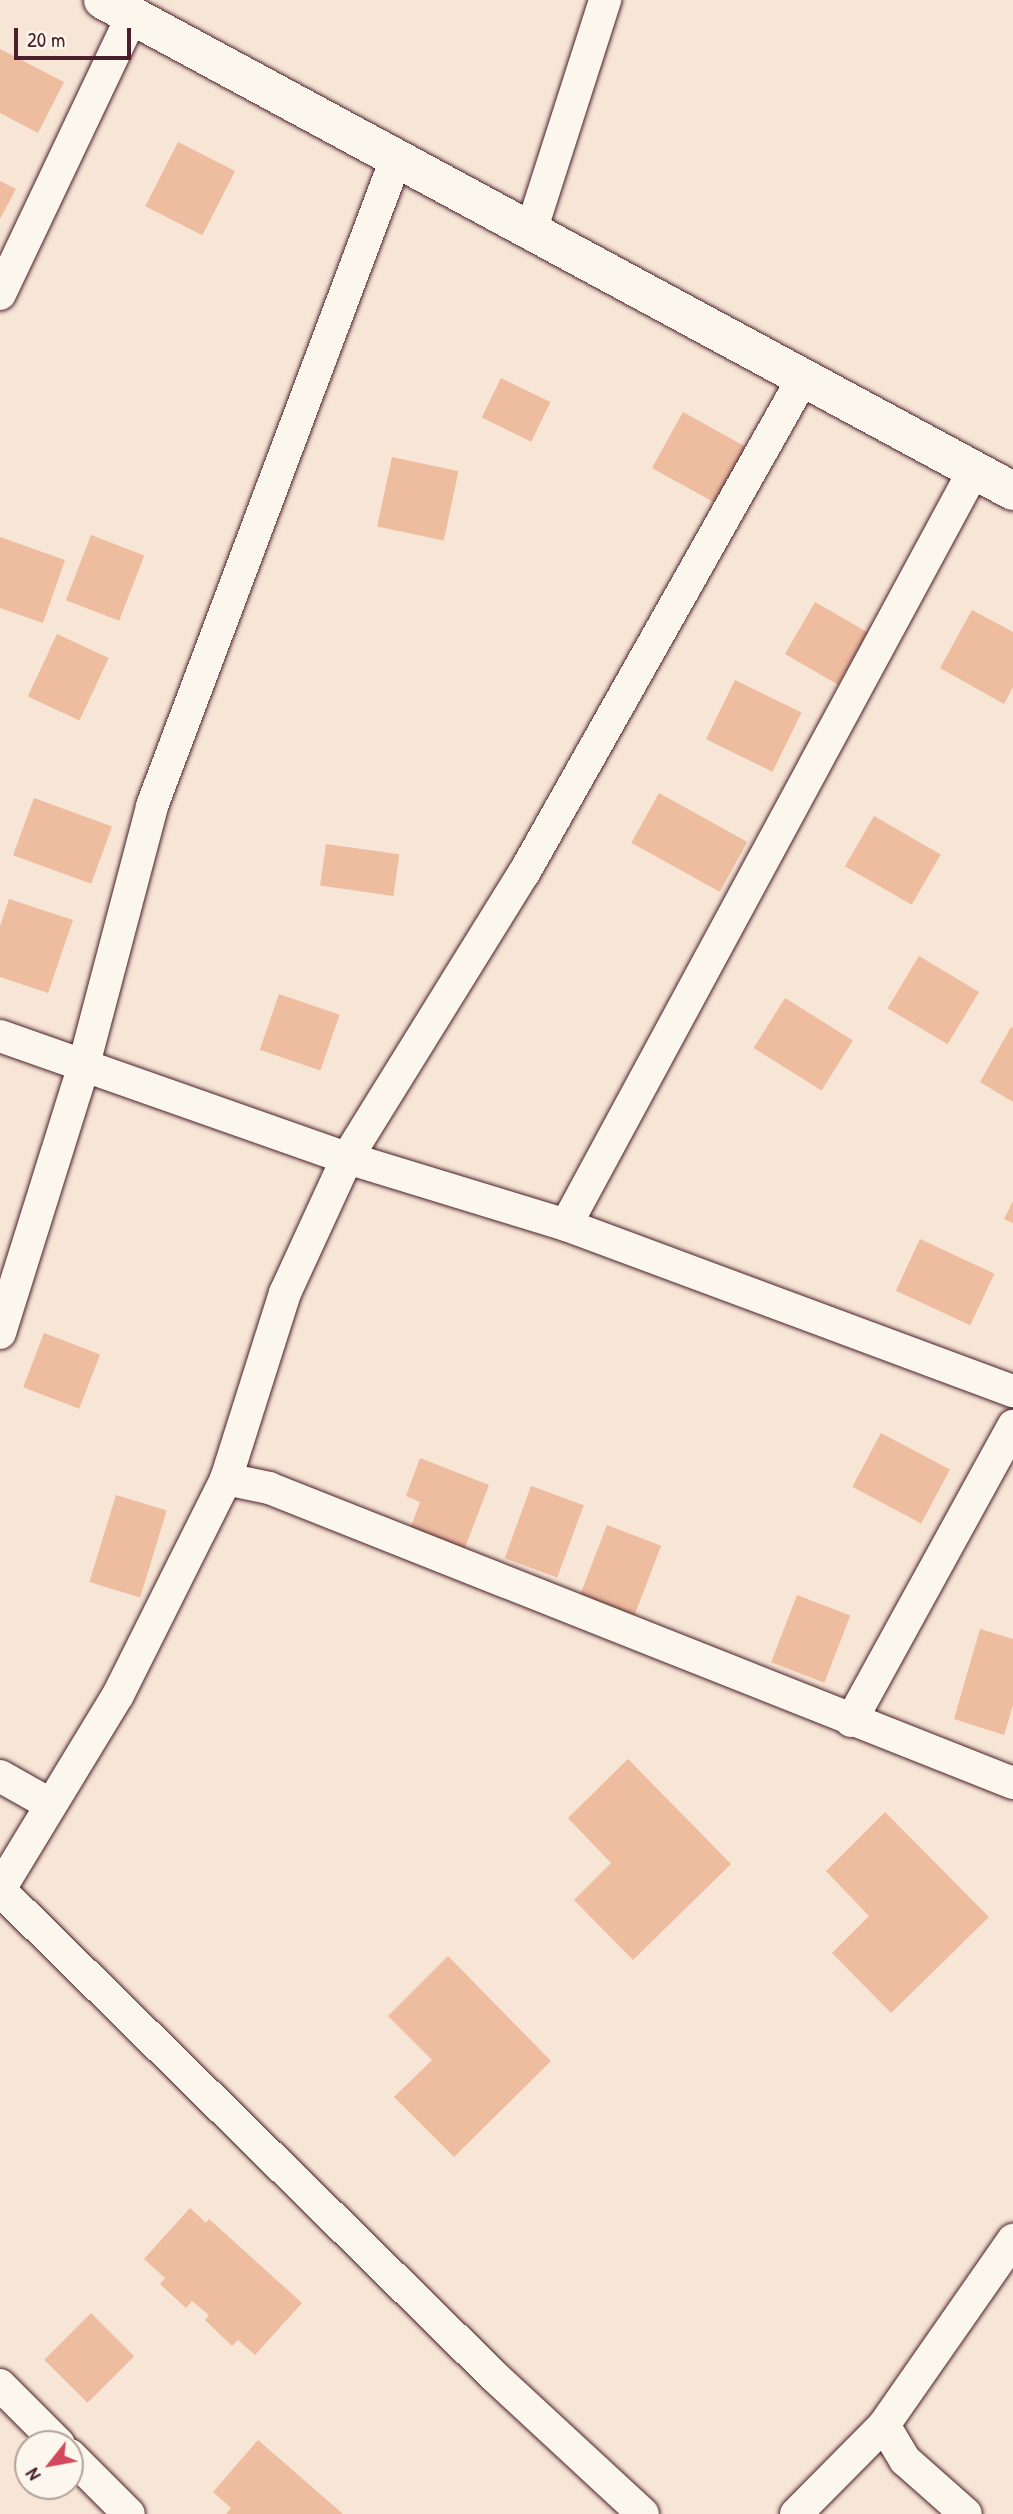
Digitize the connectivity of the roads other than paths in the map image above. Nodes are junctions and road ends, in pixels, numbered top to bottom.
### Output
1 (605, 0) edge
2 (111, 4) edge
3 (396, 159) junction
4 (531, 231) junction
5 (0, 293) edge
6 (803, 378) junction
7 (974, 470) junction
8 (1013, 491) edge
9 (0, 1036) edge
10 (83, 1068) junction
11 (347, 1158) junction
12 (566, 1225) junction
13 (0, 1333) edge
14 (1013, 1391) edge
15 (1013, 1426) edge
16 (226, 1479) junction
17 (851, 1721) junction
18 (0, 1776) edge
19 (1013, 1783) edge
20 (48, 1803) junction
21 (0, 1889) edge
22 (1013, 2239) edge
23 (0, 2385) edge
24 (884, 2425) junction
25 (45, 2430) edge
26 (84, 2469) edge
27 (129, 2514) edge
28 (643, 2514) edge
29 (796, 2514) edge
30 (966, 2514) edge

1 - 4 street
2 - 3 street
2 - 5 street
3 - 4 street
3 - 10 street
4 - 6 street
6 - 7 street
6 - 11 street
7 - 8 street
7 - 12 street
9 - 10 street
10 - 11 street
10 - 13 street
11 - 12 street
11 - 16 street
12 - 14 street
15 - 17 street
16 - 17 street
16 - 20 street
17 - 19 street
18 - 20 street
20 - 21 street
21 - 28 street
22 - 24 street
23 - 25 street
24 - 29 street
24 - 30 street
26 - 27 street

